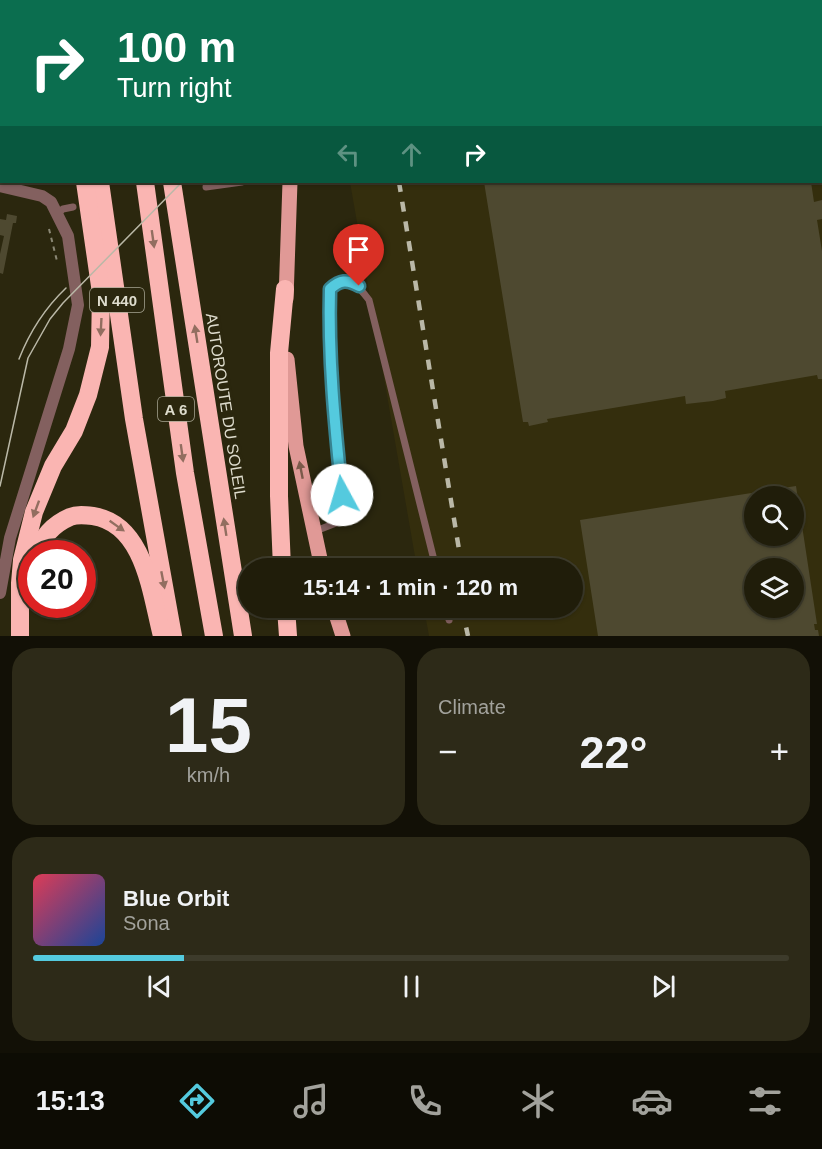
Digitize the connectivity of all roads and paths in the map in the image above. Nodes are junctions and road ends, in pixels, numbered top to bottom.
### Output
1 (85, 183) edge
2 (100, 183) edge
3 (145, 183) edge
4 (172, 183) edge
5 (235, 183) edge
6 (290, 183) edge
7 (0, 186) edge
8 (206, 187) dead end
9 (73, 207) dead end
10 (56, 215) junction
11 (59, 269) dead end
12 (285, 289) junction
13 (313, 532) junction
14 (44, 540) edge
15 (282, 558) edge
16 (320, 558) edge
17 (434, 558) edge
18 (234, 585) junction
19 (0, 593) edge
20 (31, 618) edge
21 (287, 618) edge
22 (337, 618) edge
23 (20, 636) edge
24 (31, 636) edge
25 (162, 636) edge
26 (173, 636) edge
27 (214, 636) edge
28 (243, 636) edge
29 (251, 636) edge
30 (288, 636) edge
31 (343, 636) edge

1 -> 23 highway
2 -> 26 highway, N 440
3 -> 27 highway, A 6
18 -> 4 highway, AUTOROUTE DU SOLEIL / A 6
5 - 8 lane
6 - 12 main road
7 - 10 street
9 - 10 lane
10 - 11 path
10 - 19 street
13 -> 12 main road
12 - 15 highway
13 - 16 main road
13 - 17 lane
14 -> 25 highway
18 - 28 highway, AUTOROUTE DU SOLEIL / A 6
18 - 29 highway
20 - 24 highway
21 - 30 highway
22 - 31 main road

